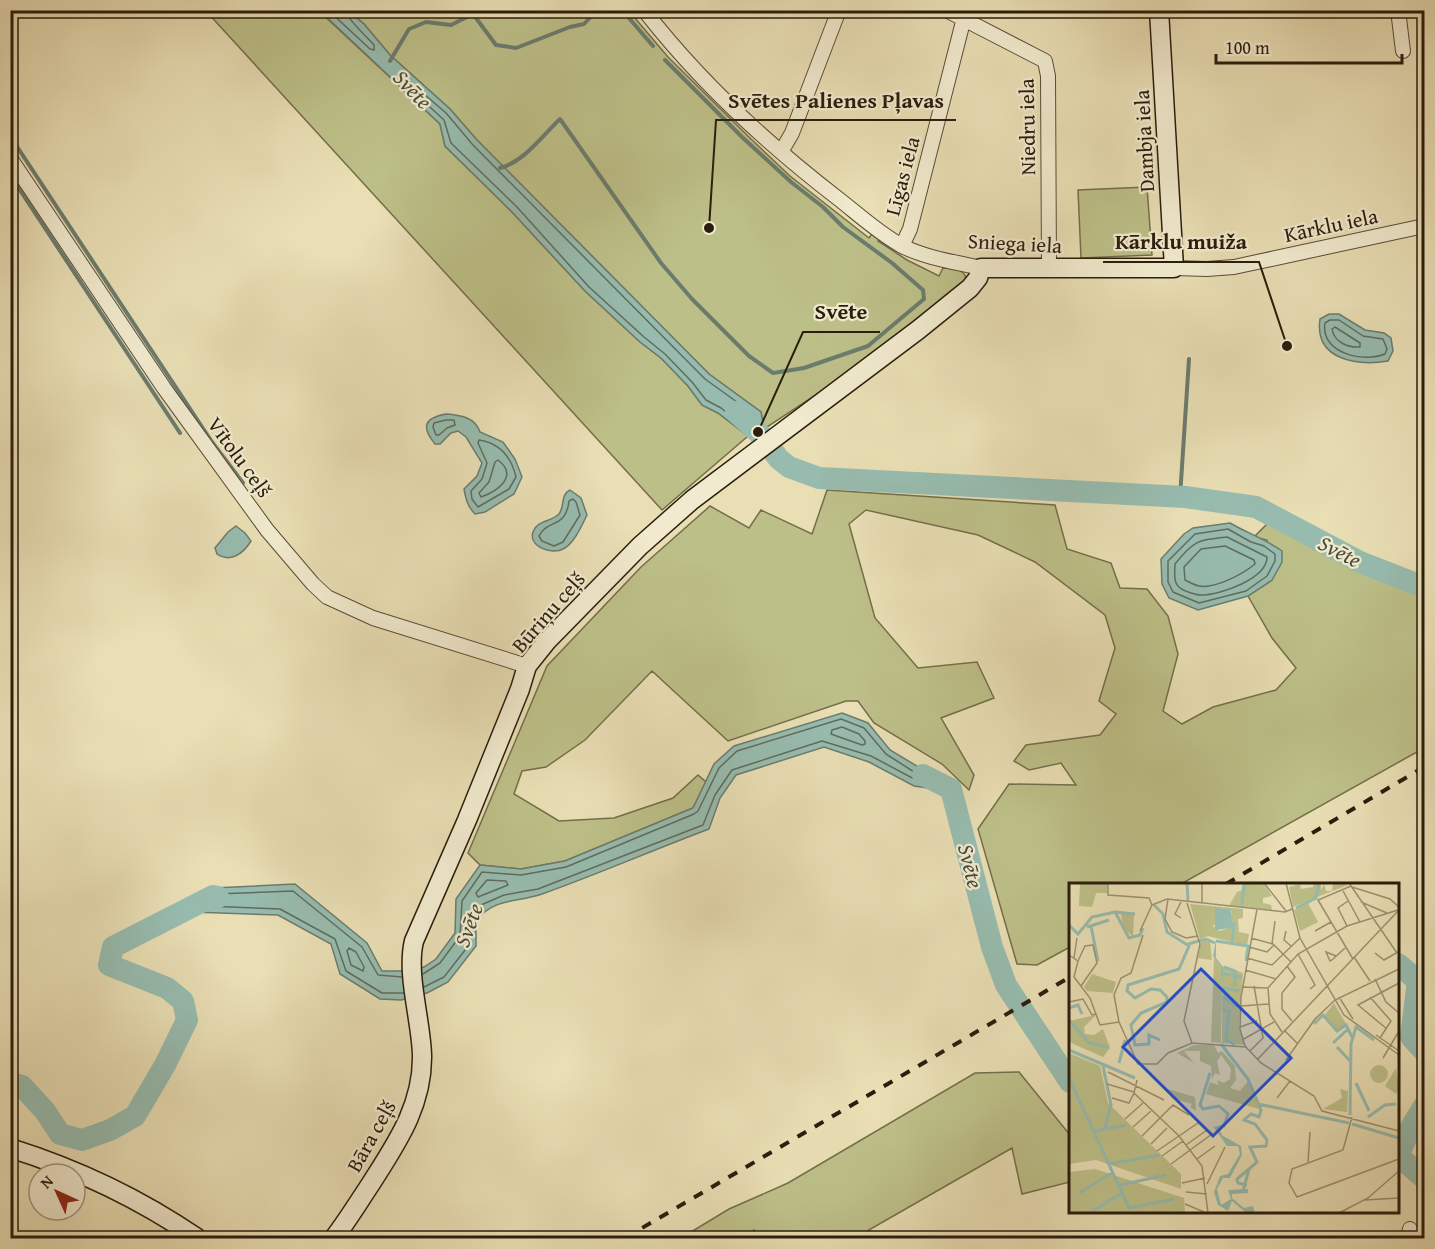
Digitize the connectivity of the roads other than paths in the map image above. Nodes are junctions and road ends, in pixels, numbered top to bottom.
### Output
1 (644, 10) edge
2 (838, 10) edge
3 (946, 10) edge
4 (1160, 10) edge
5 (1398, 10) edge
6 (965, 16) edge
7 (1403, 51) dead end
8 (781, 152) junction
9 (10, 158) edge
10 (1425, 226) edge
11 (902, 246) junction
12 (981, 268) junction
13 (1049, 268) junction
14 (1174, 268) junction
15 (528, 666) junction
16 (411, 958) joint
17 (10, 1148) edge
18 (196, 1239) edge
19 (334, 1239) edge

1 - 8 street, Sniega iela
2 - 8 street
3 - 6 street, Niedru iela
4 - 14 street, Dambja iela
5 - 7 street
6 - 11 street, Līgas iela
6 - 13 street, Niedru iela
8 - 11 street, Sniega iela
9 - 15 street, Vītolu ceļš
10 - 14 street, Kārklu iela
11 - 12 street, Sniega iela
12 - 13 street, Sniega iela
12 - 15 street, Būriņu ceļš
13 - 14 street, Sniega iela
15 - 16 street, Būriņu ceļš
16 - 19 street, Bāra ceļš
17 - 18 street

